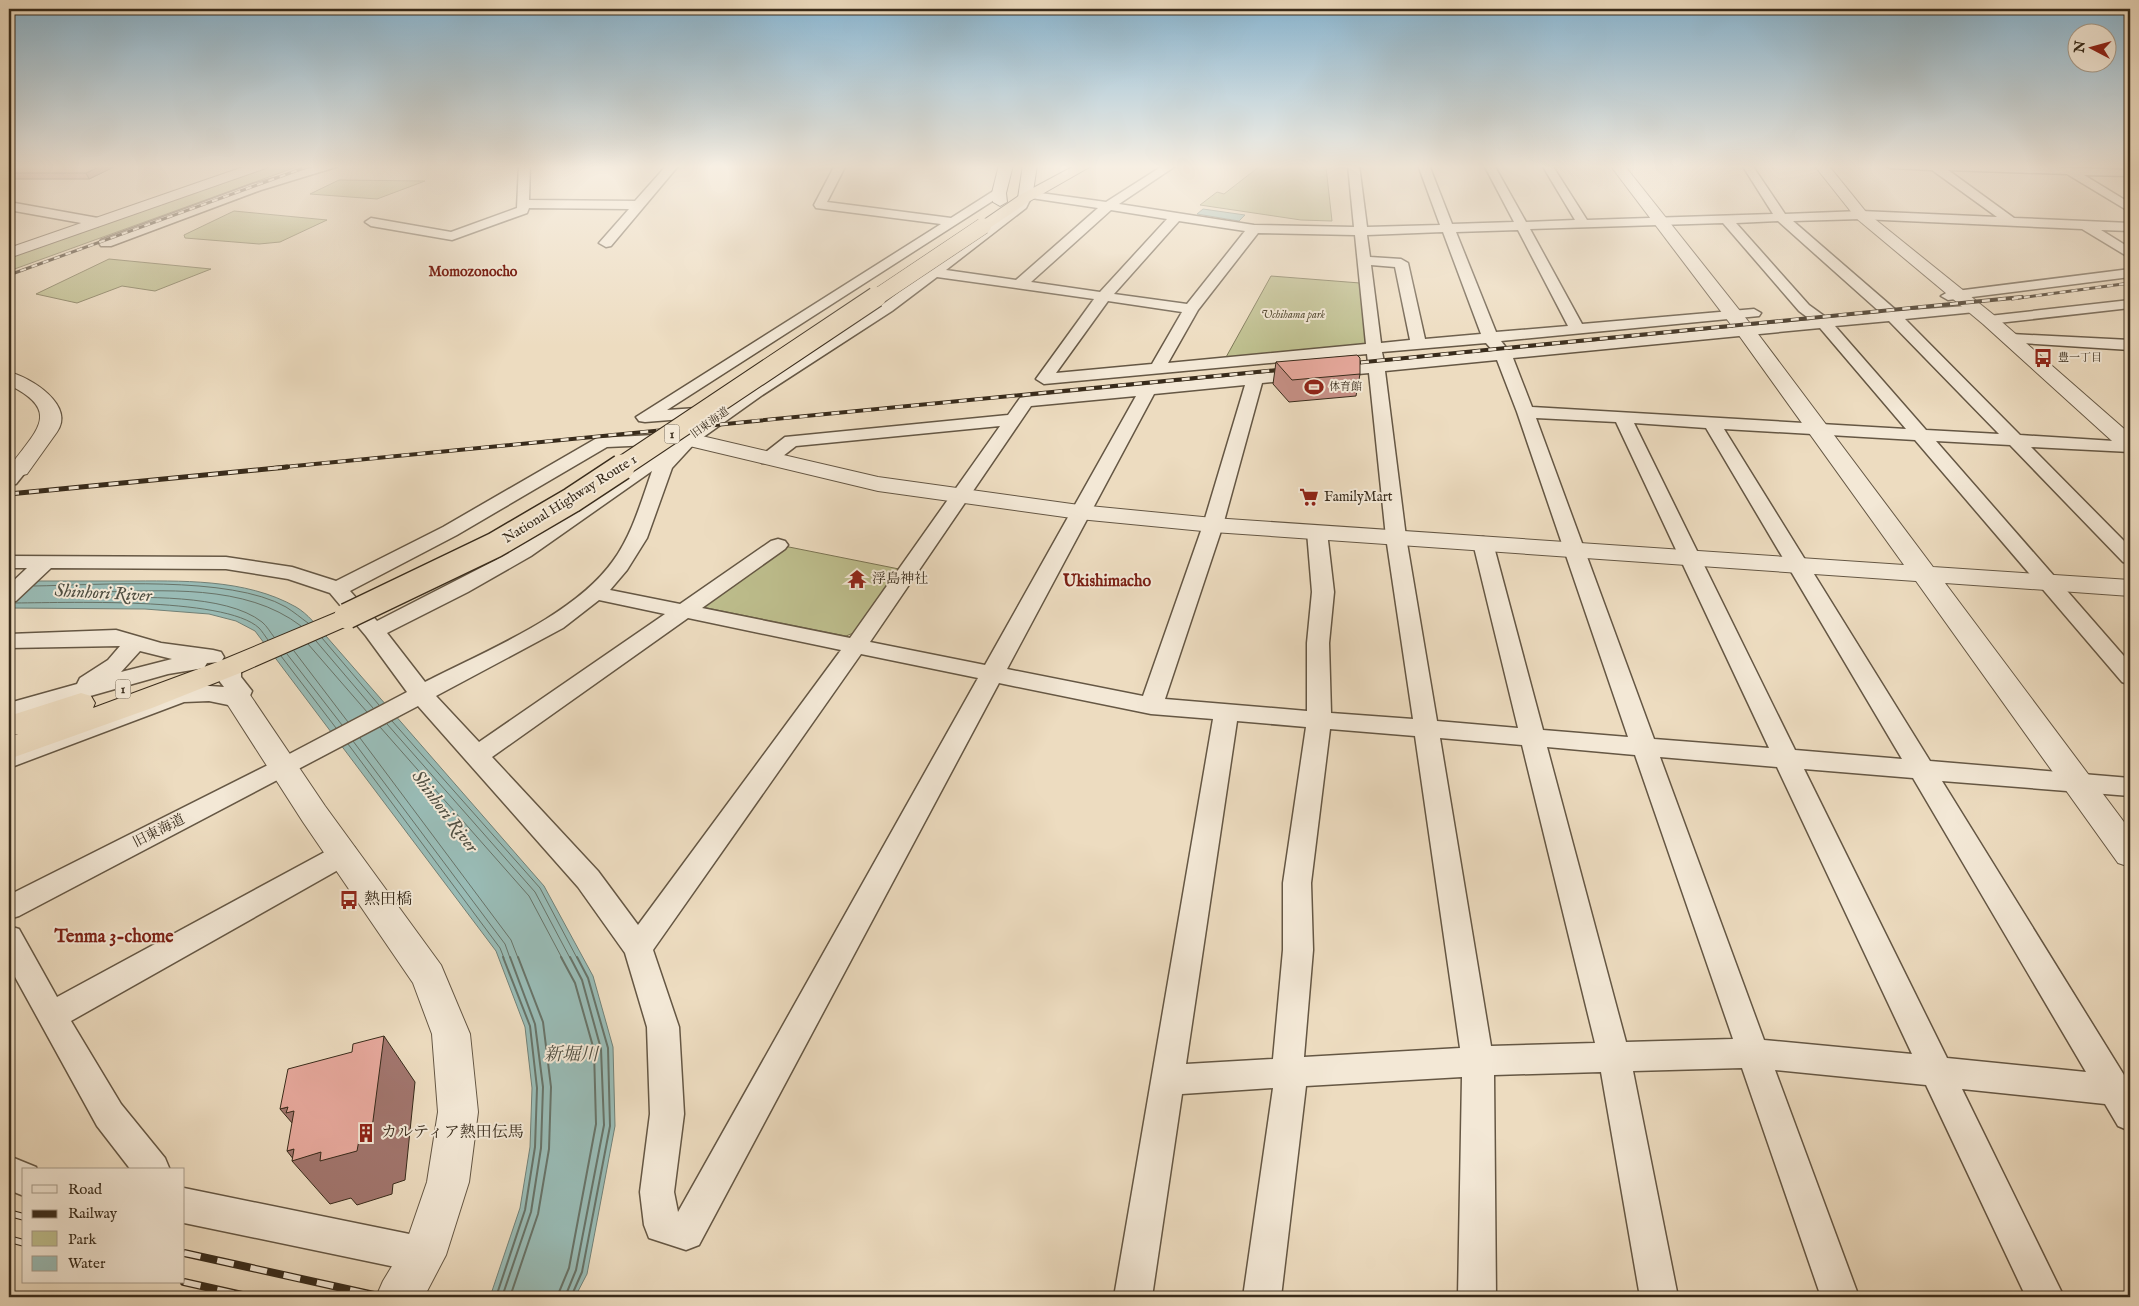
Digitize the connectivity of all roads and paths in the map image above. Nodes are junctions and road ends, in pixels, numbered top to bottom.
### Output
1 (87, 226) edge
2 (152, 226) edge
3 (394, 226) edge
4 (479, 226) edge
5 (620, 226) edge
6 (965, 226) edge
7 (965, 226) edge
8 (994, 226) edge
9 (1086, 226) edge
10 (1167, 226) edge
11 (1234, 226) edge
12 (1360, 226) edge
13 (1522, 226) joint
14 (1663, 226) edge
15 (1732, 226) edge
16 (1791, 226) edge
17 (1873, 226) edge
18 (2086, 226) edge
19 (2106, 226) edge
20 (2130, 227) edge
21 (1448, 228) junction
22 (1254, 229) junction
23 (1361, 231) junction
24 (106, 243) dead end
25 (606, 243) dead end
26 (9, 253) edge
27 (2130, 254) edge
28 (1363, 261) junction
29 (932, 272) junction
30 (2130, 273) edge
31 (1019, 285) junction
32 (1959, 295) junction
33 (1102, 296) junction
34 (1876, 303) junction
35 (1858, 304) dead end
36 (2130, 304) edge
37 (1831, 306) dead end
38 (1804, 308) junction
39 (1975, 308) junction
40 (1191, 309) junction
41 (1786, 310) dead end
42 (1768, 312) dead end
43 (1892, 315) junction
44 (1989, 320) junction
45 (1822, 322) junction
46 (1739, 323) junction
47 (1578, 330) junction
48 (1491, 339) junction
49 (2011, 340) junction
50 (2110, 344) junction
51 (1419, 345) junction
52 (2130, 345) edge
53 (1504, 354) junction
54 (1376, 358) junction
55 (2130, 360) edge
56 (1158, 368) junction
57 (9, 378) edge
58 (703, 378) junction
59 (1255, 379) junction
60 (1148, 390) junction
61 (755, 392) junction
62 (727, 411) junction
63 (1525, 412) junction
64 (1622, 417) junction
65 (1012, 420) junction
66 (1712, 423) junction
67 (1818, 429) junction
68 (1921, 435) junction
69 (2015, 440) junction
70 (682, 445) junction
71 (2130, 446) edge
72 (768, 459) junction
73 (14, 475) edge
74 (959, 497) junction
75 (1079, 512) junction
76 (1213, 525) junction
77 (1317, 532) junction
78 (1396, 537) junction
79 (1483, 543) junction
80 (778, 545) dead end
81 (1574, 550) junction
82 (1689, 558) junction
83 (2130, 558) edge
84 (9, 562) edge
85 (42, 565) junction
86 (1797, 565) junction
87 (1926, 574) junction
88 (2047, 582) junction
89 (2130, 588) edge
90 (337, 589) junction
91 (595, 593) junction
92 (9, 596) edge
93 (684, 610) junction
94 (374, 631) junction
95 (9, 641) edge
96 (134, 644) junction
97 (856, 645) junction
98 (226, 659) junction
99 (991, 673) junction
100 (2130, 677) edge
101 (181, 686) junction
102 (60, 697) junction
103 (419, 697) junction
104 (238, 700) junction
105 (1151, 706) junction
106 (9, 711) edge
107 (1226, 712) junction
108 (133, 714) junction
109 (1319, 720) junction
110 (9, 726) edge
111 (1427, 728) junction
112 (1532, 737) junction
113 (1644, 746) junction
114 (9, 748) edge
115 (476, 756) junction
116 (1786, 758) junction
117 (9, 760) edge
118 (297, 761) junction
119 (1921, 769) junction
120 (2077, 782) junction
121 (2130, 786) edge
122 (344, 854) junction
123 (2130, 854) edge
124 (9, 908) edge
125 (9, 938) edge
126 (638, 948) junction
127 (50, 1016) junction
128 (1753, 1052) junction
129 (1614, 1057) junction
130 (1478, 1061) junction
131 (1936, 1071) junction
132 (1291, 1073) junction
133 (1166, 1080) junction
134 (2125, 1099) edge
135 (151, 1168) edge
136 (9, 1173) edge
137 (22, 1178) edge
138 (185, 1205) edge
139 (424, 1255) junction
140 (399, 1297) edge
141 (1133, 1297) edge
142 (1262, 1297) edge
143 (1477, 1297) edge
144 (1659, 1297) edge
145 (1840, 1297) edge
146 (2045, 1297) edge

1 - 26 street
2 - 24 street
3 - 4 street
5 - 25 street
6 - 58 street
7 - 98 highway, National Highway Route 1 / 1, bridge
8 - 29 street, 旧東海道
9 - 31 street
10 - 33 street
11 - 22 street
12 - 23 street
13 - 21 street
13 - 47 street
14 - 46 street
15 - 38 street
16 - 34 street
17 - 32 street
18 - 27 street
19 - 20 street
21 - 23 street
21 - 48 street
22 - 23 street
22 - 40 street
23 - 28 street
28 - 51 street
28 - 54 street
29 - 31 street
29 - 61 street, 旧東海道
30 - 32 street
31 - 33 street
32 - 34 street
32 - 39 street
33 - 40 street
33 - 56 street
34 - 35 street
34 - 43 street
36 - 44 street
37 - 38 street
38 - 41 street
38 - 45 street
39 - 43 street
39 - 44 street
40 - 56 street
42 - 46 street
43 - 45 street
43 - 69 street
44 - 49 street
45 - 46 street
45 - 68 street
46 - 47 street
46 - 53 street
46 - 67 street
47 - 48 street
48 - 51 street
48 - 53 street
49 - 50 street
49 - 71 street
50 - 52 street
50 - 55 street
51 - 54 street
53 - 54 street
53 - 63 street
54 - 56 street
54 - 59 street
54 - 78 street
57 - 73 street
58 - 61 street
58 - 62 street
59 - 60 street
59 - 76 street
60 - 65 street
60 - 75 street
61 - 62 street, 旧東海道
62 - 70 street, 旧東海道
63 - 64 street
63 - 81 street
64 - 66 street
64 - 82 street
65 - 72 street
65 - 74 street
66 - 67 street
66 - 86 street
67 - 68 street
67 - 87 street
68 - 69 street
68 - 88 street
69 - 71 street
69 - 83 street
70 - 72 street
70 - 90 street
70 - 91 street, 旧東海道
70 - 94 street
72 - 74 street
74 - 75 street
74 - 97 street
75 - 76 street
75 - 99 street
76 - 77 street
76 - 105 street
77 - 78 street
77 - 109 street
78 - 79 street
78 - 111 street
79 - 81 street
79 - 112 street
80 - 93 street
81 - 82 street
81 - 113 street
82 - 86 street
82 - 116 street
84 - 85 street
85 - 90 street
85 - 92 street
86 - 87 street
86 - 119 street
87 - 88 street
87 - 120 street
88 - 89 street
88 - 100 street
90 - 94 street
91 - 93 street
91 - 103 street, 旧東海道
93 - 97 street
93 - 115 street
94 - 103 street
95 - 96 street
96 - 98 street
96 - 102 street
97 - 99 street
97 - 126 street
98 - 101 highway, National Highway Route 1 / 1
98 - 102 street
98 - 104 street
98 - 110 highway, National Highway Route 1 / 1
99 - 105 street
99 - 126 street
101 - 108 street
101 - 114 highway, National Highway Route 1 / 1
102 - 106 street
103 - 115 street
103 - 118 street
104 - 108 street
104 - 118 street
105 - 107 street
107 - 109 street
107 - 133 street
108 - 117 street
109 - 111 street
109 - 132 street
111 - 112 street
111 - 130 street
112 - 113 street
112 - 129 street
113 - 116 street
113 - 128 street
115 - 126 street
116 - 119 street
116 - 131 street
118 - 122 street
118 - 124 street, 旧東海道
119 - 120 street
119 - 134 street
120 - 121 street
120 - 123 street
122 - 127 street
122 - 139 street
125 - 127 street
127 - 135 street
128 - 129 street
128 - 131 street
128 - 145 street
129 - 130 street
129 - 144 street
130 - 132 street
130 - 143 street
131 - 134 street
131 - 146 street
132 - 133 street
132 - 142 street
133 - 141 street
136 - 137 street
138 - 139 street
139 - 140 street

